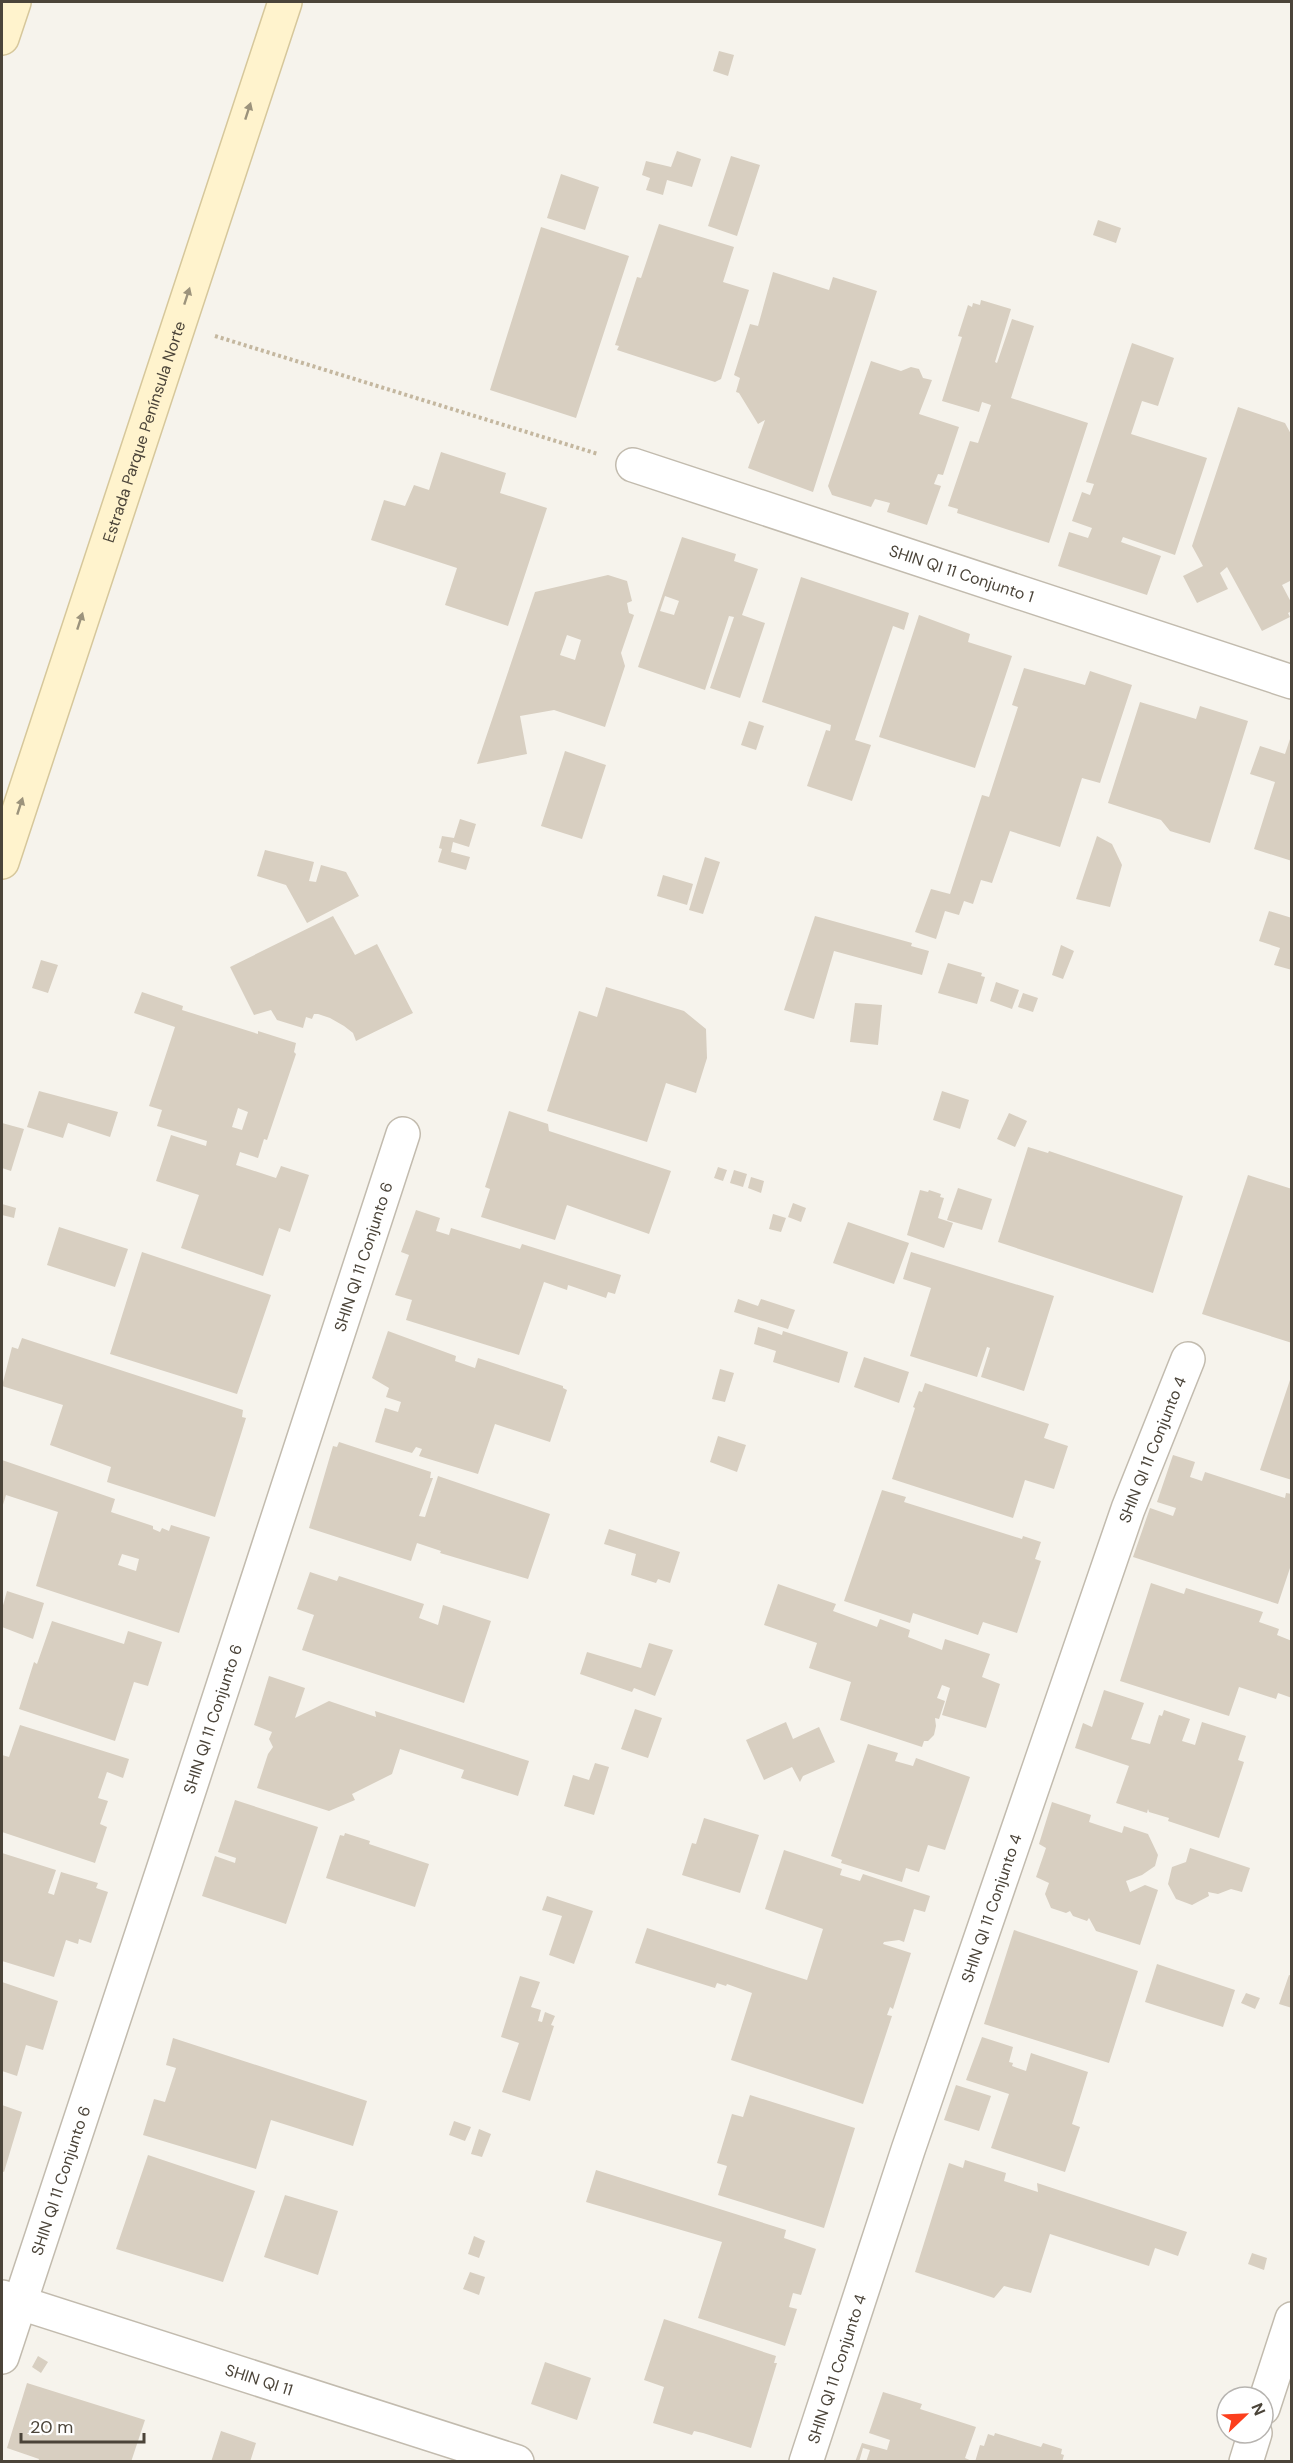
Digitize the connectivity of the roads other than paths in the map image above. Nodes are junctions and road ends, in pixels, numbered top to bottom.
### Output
1 (14, 2) edge
2 (285, 2) edge
3 (2, 38) edge
4 (633, 465) road end
5 (1292, 682) edge
6 (2, 862) edge
7 (403, 1134) dead end
8 (1188, 1359) dead end
9 (10, 2300) edge
10 (1292, 2319) edge
11 (2, 2357) edge
12 (1270, 2385) edge
13 (1251, 2445) edge
14 (517, 2462) edge
15 (806, 2462) edge
16 (1246, 2462) edge

1 - 3 main road
6 -> 2 main road, Estrada Parque Península Norte
4 - 5 street, SHIN QI 11 Conjunto 1
7 - 9 street, SHIN QI 11 Conjunto 6
8 - 15 street, SHIN QI 11 Conjunto 4
9 - 11 street, SHIN QI 11 Conjunto 6
9 - 14 street, SHIN QI 11
10 - 12 street
13 - 16 street

